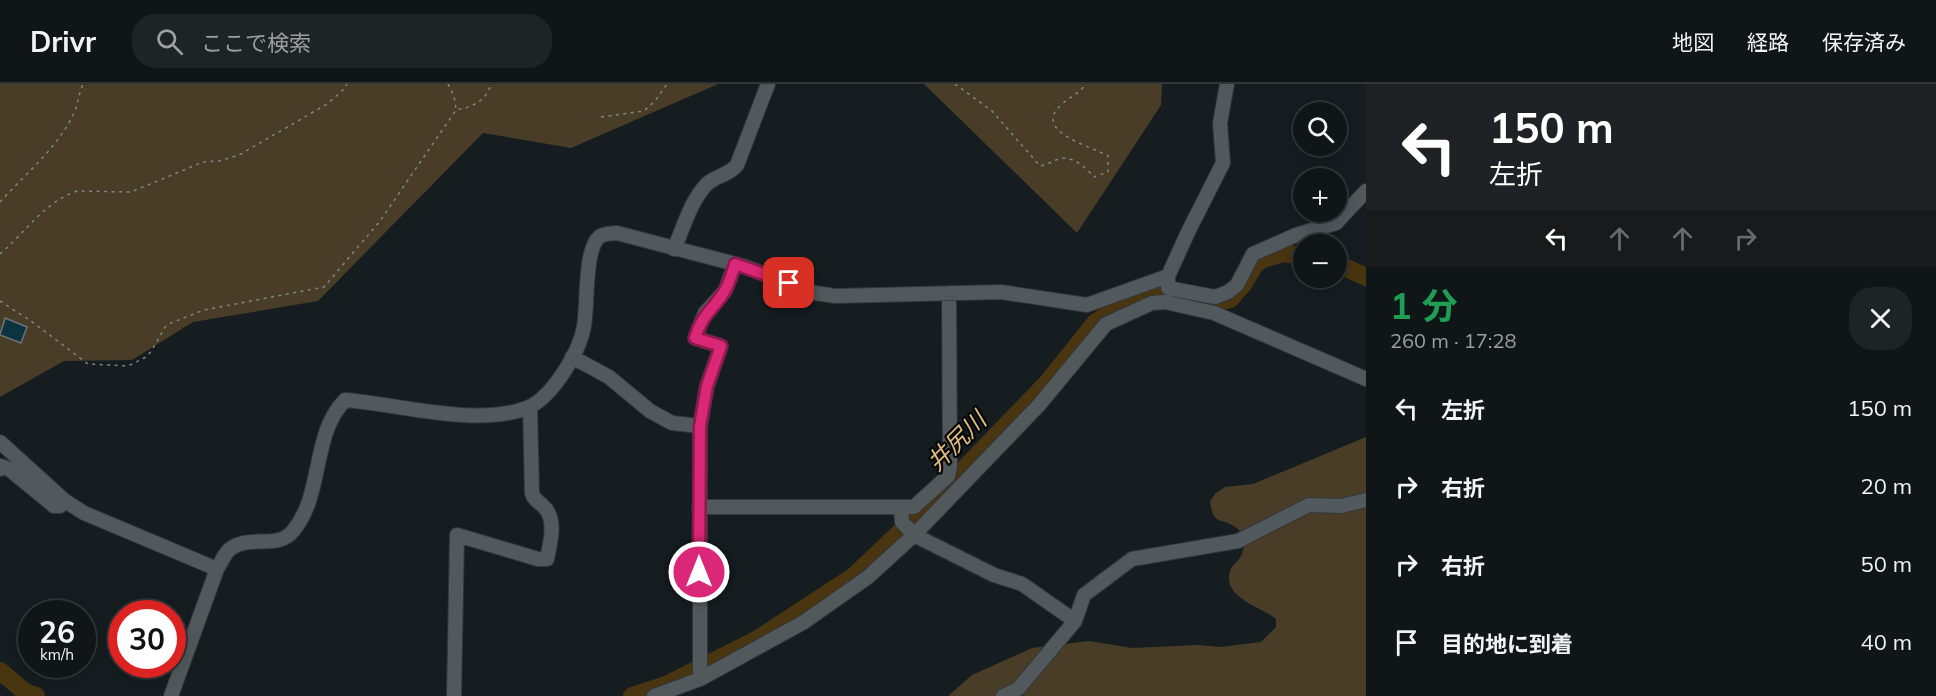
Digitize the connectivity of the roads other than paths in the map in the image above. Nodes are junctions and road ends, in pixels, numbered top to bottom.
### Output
1 (768, 84) edge
2 (1227, 84) edge
3 (1366, 191) edge
4 (674, 249) junction
5 (735, 264) junction
6 (1167, 290) junction
7 (949, 294) junction
8 (572, 357) junction
9 (1366, 379) edge
10 (530, 406) junction
11 (700, 426) junction
12 (0, 442) edge
13 (0, 469) edge
14 (1366, 500) edge
15 (65, 501) junction
16 (699, 507) junction
17 (901, 508) junction
18 (914, 535) junction
19 (218, 568) junction
20 (1075, 621) junction
21 (700, 679) junction
22 (171, 696) edge
23 (454, 696) edge
24 (654, 696) edge
25 (1003, 696) edge

1 - 4 street
2 - 6 street
3 - 6 street
4 - 5 street
4 - 8 street
5 - 7 street
5 - 11 street
6 - 7 street
6 - 9 street
6 - 18 street
7 - 17 street
8 - 10 street
8 - 11 street
10 - 19 street
10 - 23 street
11 - 16 street
12 - 15 street
13 - 15 street
14 - 20 street
15 - 19 street
16 - 17 street
16 - 21 street
17 - 18 street
18 - 20 street
18 - 21 street
19 - 22 street
20 - 25 street
21 - 24 street

